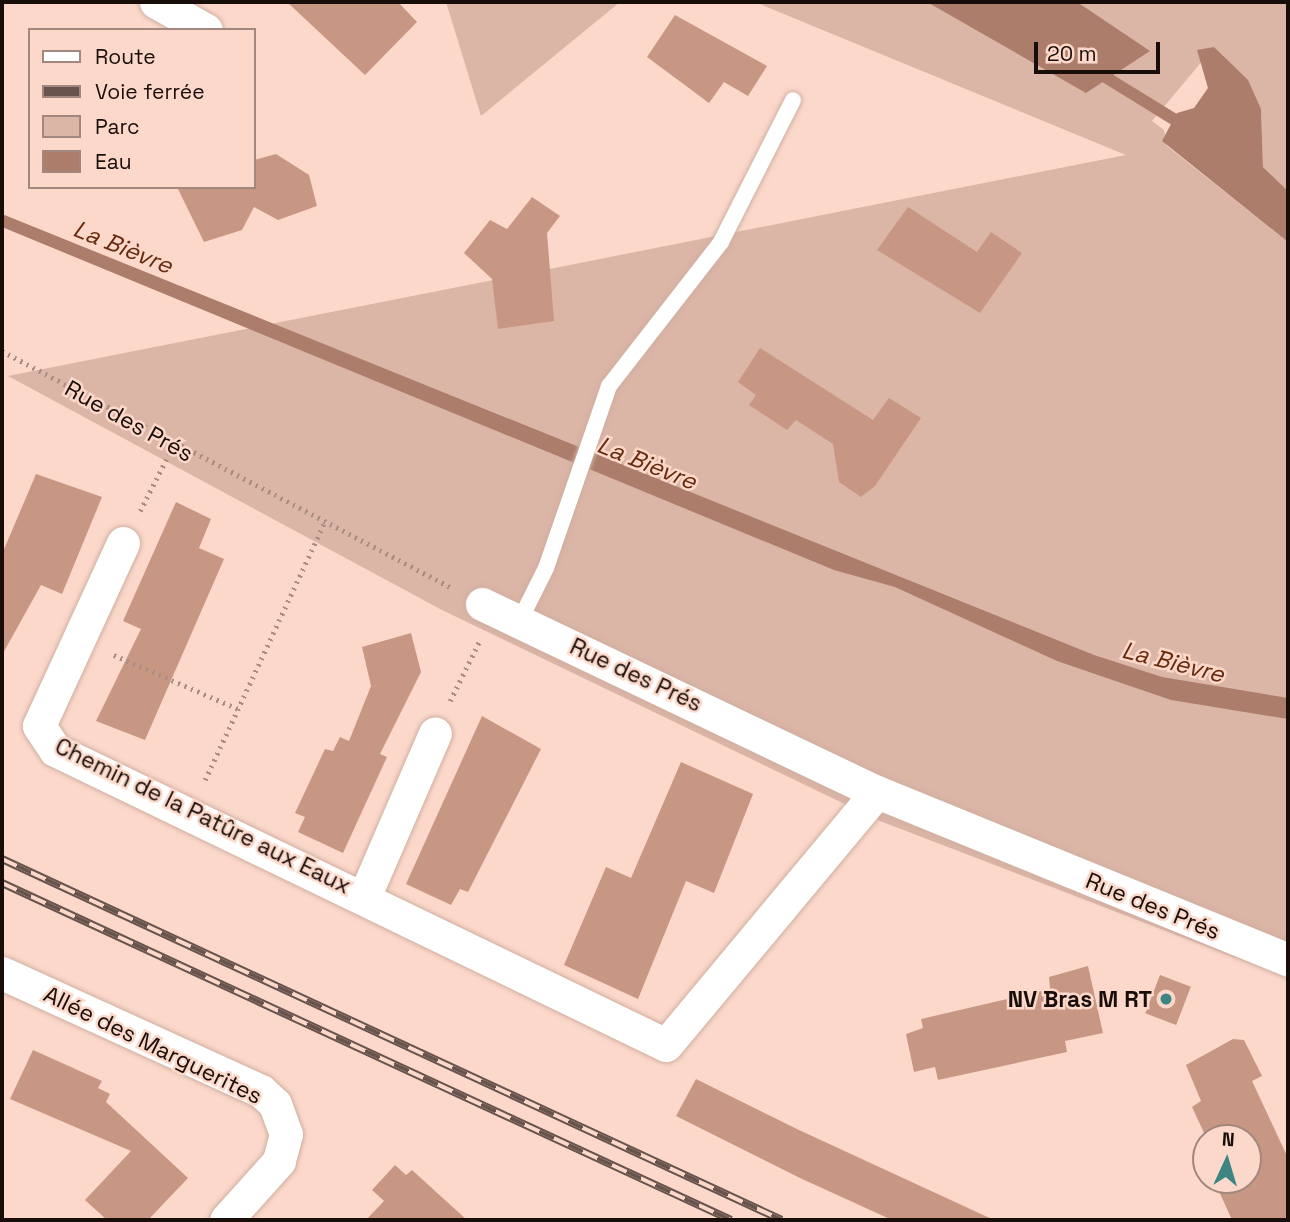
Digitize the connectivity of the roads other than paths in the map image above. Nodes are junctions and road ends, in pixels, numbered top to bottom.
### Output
1 (156, 2) edge
2 (202, 28) edge
3 (793, 100) dead end
4 (123, 543) road end
5 (499, 611) joint
6 (435, 733) road end
7 (877, 792) junction
8 (365, 895) junction
9 (1288, 960) edge
10 (2, 973) edge
11 (226, 1220) edge

1 - 2 street
3 - 5 lane
4 - 8 street, Chemin de la Patûre aux Eaux
5 - 7 street, Rue des Prés
6 - 8 street, Chemin de la Patûre aux Eaux
7 - 8 street, Chemin de la Patûre aux Eaux
7 - 9 street, Rue des Prés
10 - 11 street, Allée des Marguerites

